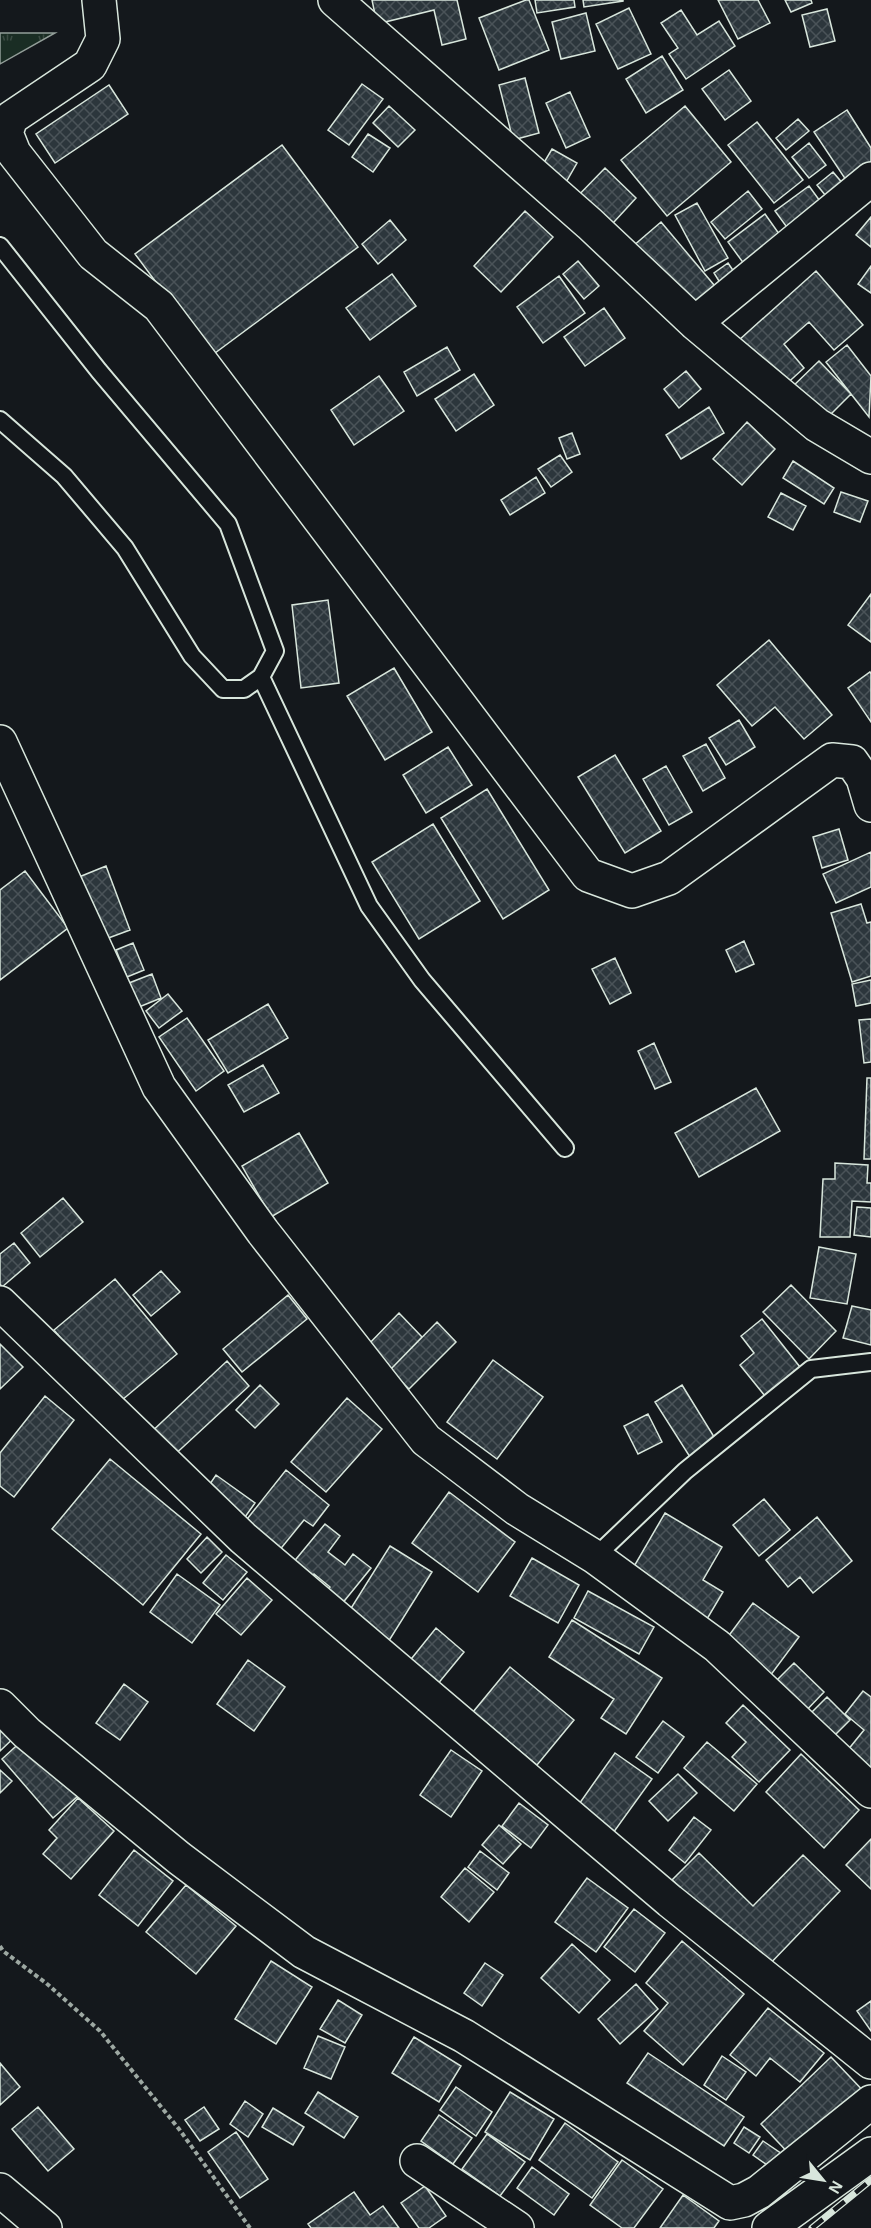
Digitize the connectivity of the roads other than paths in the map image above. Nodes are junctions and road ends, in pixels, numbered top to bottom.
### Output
1 (99, 0) edge
2 (335, 0) edge
3 (3, 135) edge
4 (871, 179) edge
5 (0, 246) edge
6 (695, 323) junction
7 (0, 420) edge
8 (871, 457) edge
9 (261, 677) junction
10 (0, 742) edge
11 (871, 805) edge
12 (565, 1148) dead end
13 (0, 1303) edge
14 (871, 1362) edge
15 (595, 1557) junction
16 (0, 1706) edge
17 (871, 1791) edge
18 (871, 2062) edge
19 (871, 2102) edge
20 (871, 2154) edge
21 (417, 2161) dead end
22 (0, 2190) edge
23 (45, 2228) edge
24 (517, 2228) edge
25 (769, 2228) edge

1 - 3 street
2 - 6 street
3 - 11 street
4 - 6 street
5 - 9 lane
6 - 8 street
7 - 9 lane
9 - 12 lane
10 - 15 street
13 - 18 street
14 - 15 lane
15 - 17 street
16 - 19 street
20 - 25 street
21 - 24 street
22 - 23 street

